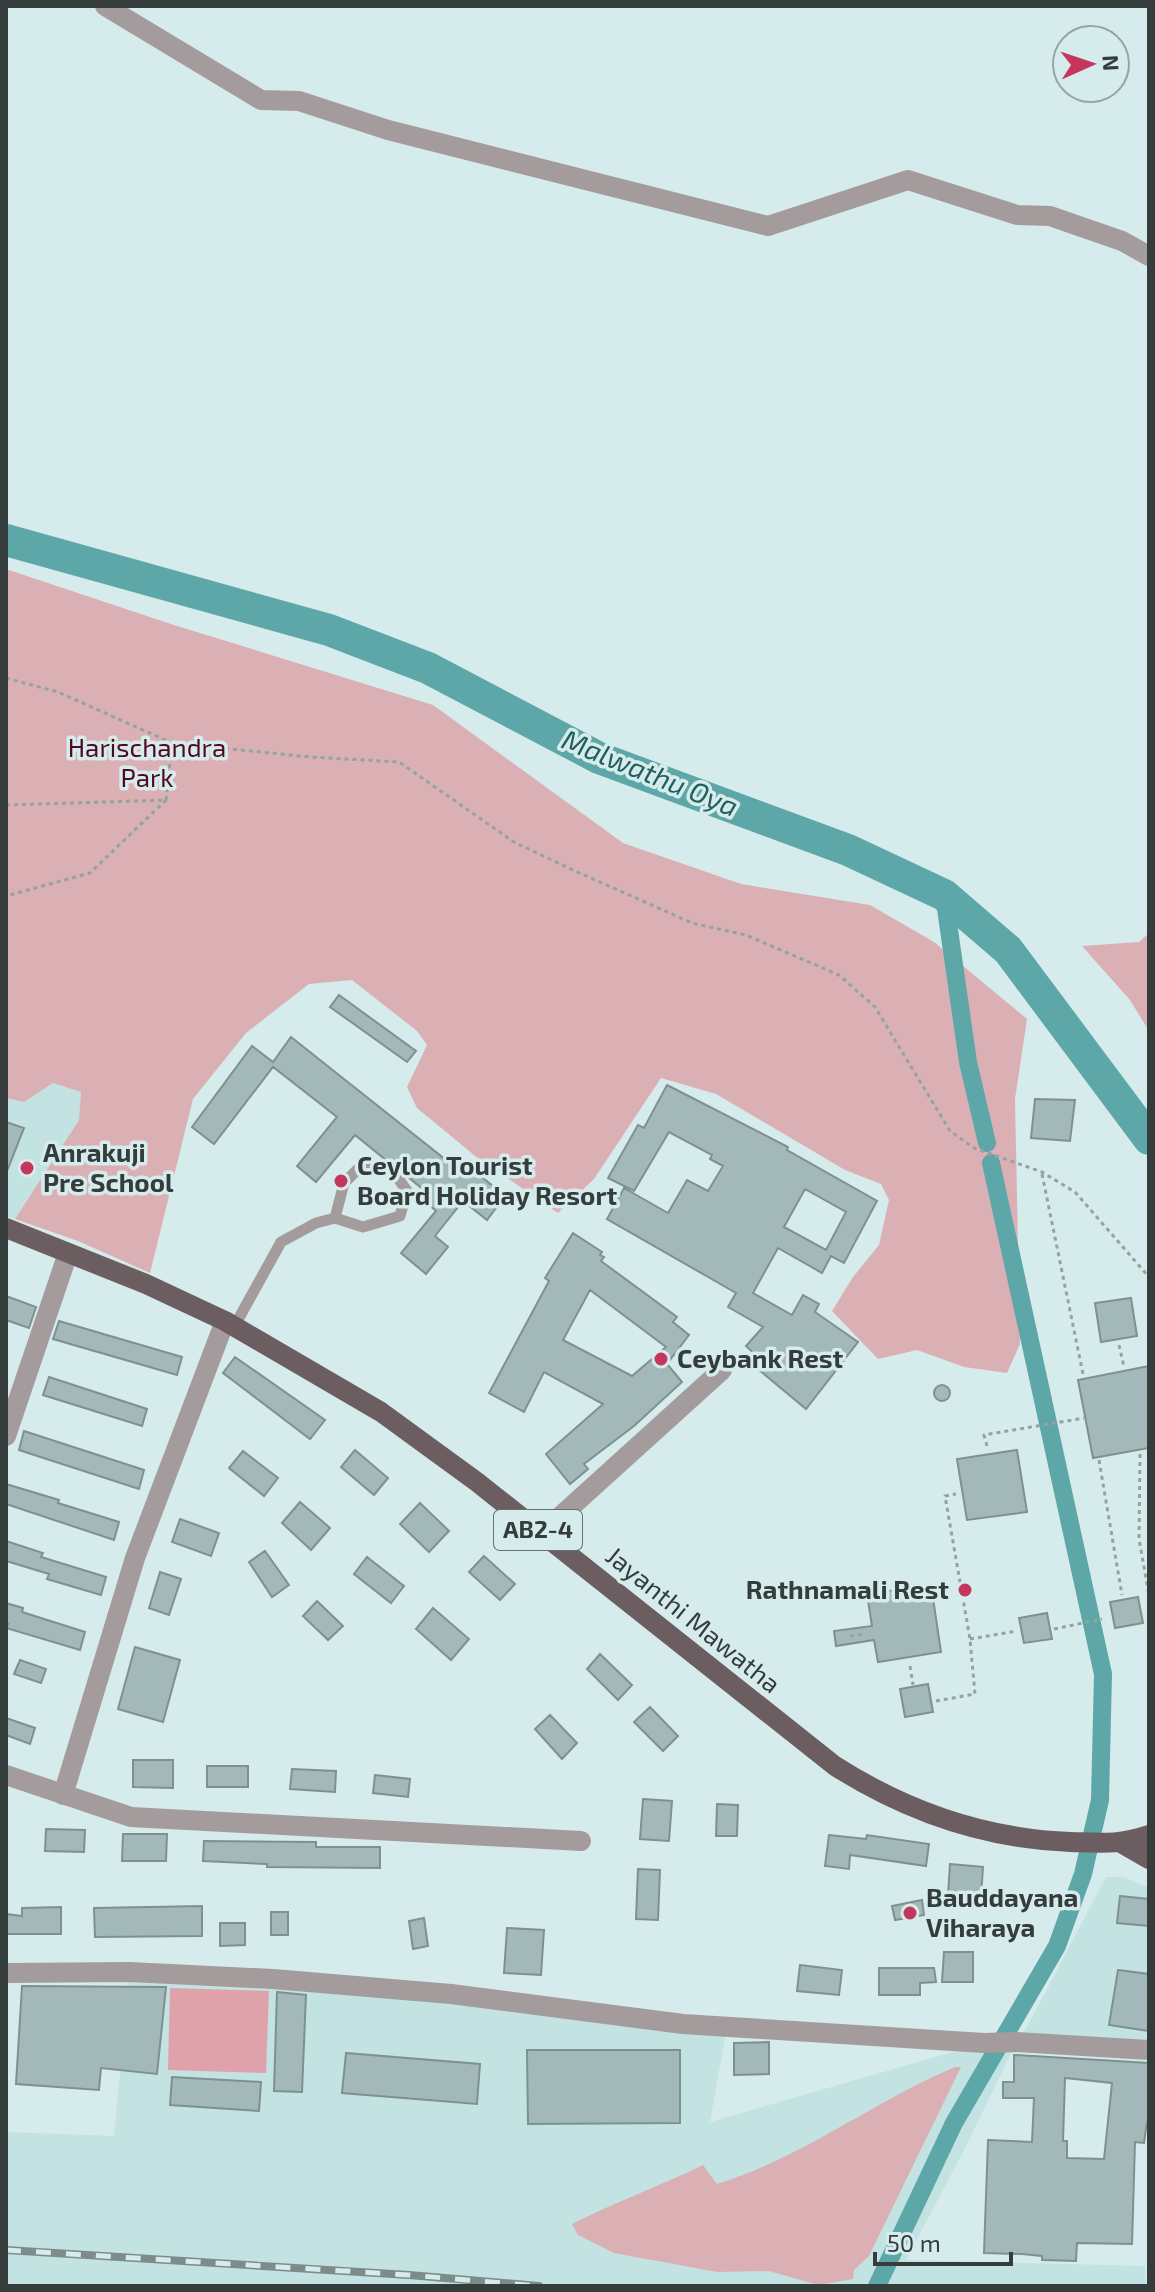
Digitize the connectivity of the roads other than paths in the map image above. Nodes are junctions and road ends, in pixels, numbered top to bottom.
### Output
1 (105, 6) edge
2 (1149, 256) edge
3 (335, 1218) junction
4 (6, 1228) edge
5 (68, 1253) junction
6 (229, 1324) junction
7 (722, 1370) dead end
8 (6, 1436) edge
9 (542, 1533) junction
10 (6, 1775) edge
11 (63, 1795) junction
12 (1149, 1835) edge
13 (581, 1841) dead end
14 (1123, 1844) junction
15 (1149, 1859) edge
16 (6, 1973) edge
17 (1149, 2050) edge

1 - 2 street
3 - 3 lane
3 - 6 lane
4 - 5 main road, Jayanthi Mawatha / AB2-4
5 - 6 main road, Jayanthi Mawatha / AB2-4
5 - 8 street
6 - 9 main road, Jayanthi Mawatha / AB2-4
6 - 11 street
7 - 9 street
9 - 14 main road, Jayanthi Mawatha / AB2-4
10 - 11 street
11 - 13 street
12 - 14 main road, Jayanthi Mawatha / AB2-4
14 - 15 main road, Jayanthi Mawatha / AB2-4
16 - 17 street

